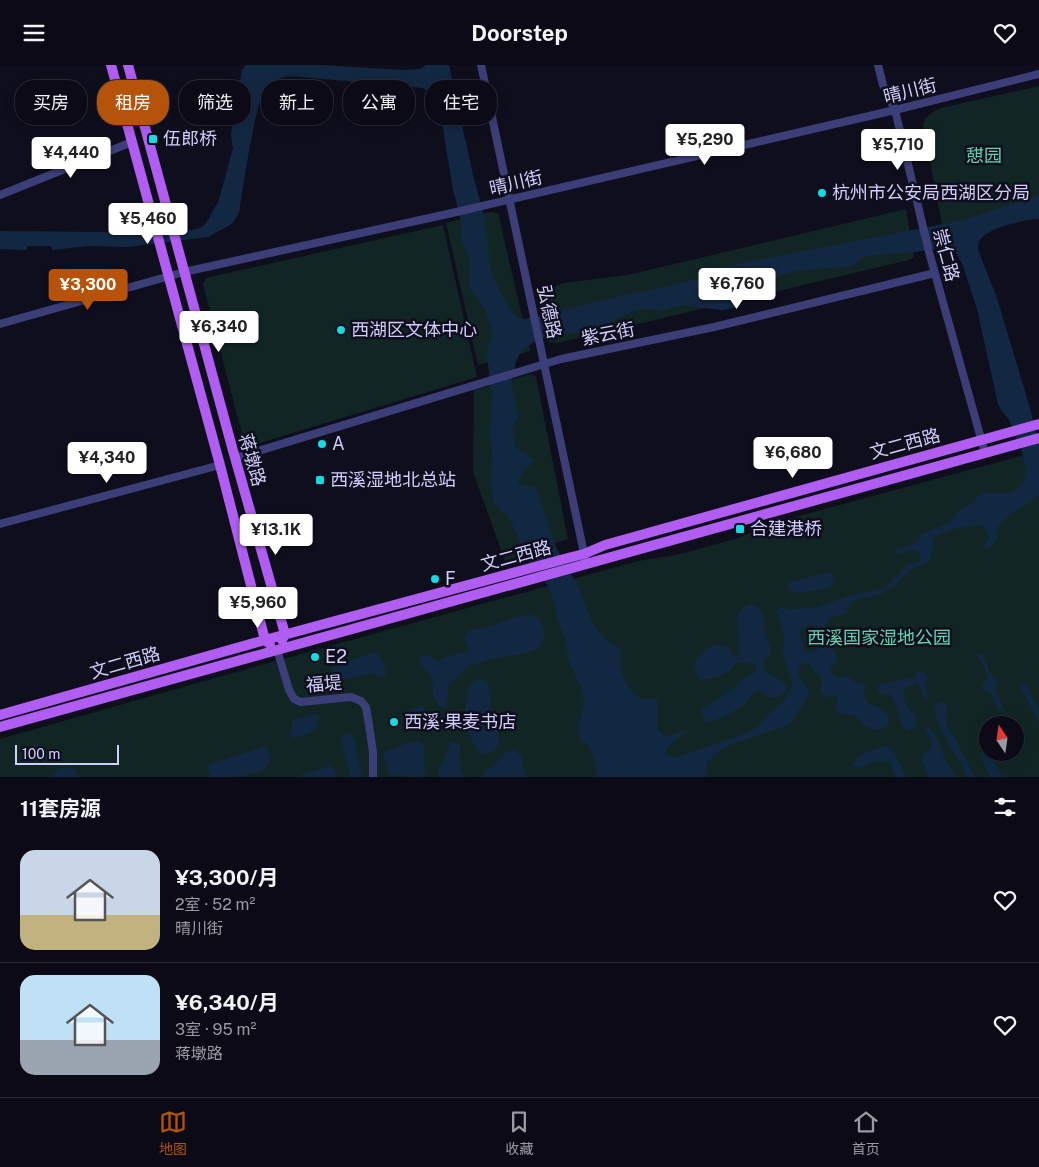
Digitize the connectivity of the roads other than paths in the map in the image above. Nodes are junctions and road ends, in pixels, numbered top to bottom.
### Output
1 (111, 65) edge
2 (128, 65) edge
3 (481, 65) edge
4 (878, 65) edge
5 (1036, 75) edge
6 (895, 110) junction
7 (132, 142) junction
8 (0, 195) edge
9 (509, 200) junction
10 (184, 272) junction
11 (935, 273) junction
12 (169, 276) junction
13 (0, 324) edge
14 (544, 363) junction
15 (1038, 425) edge
16 (1039, 438) edge
17 (981, 440) junction
18 (986, 453) junction
19 (235, 458) junction
20 (220, 465) junction
21 (0, 524) edge
22 (584, 554) junction
23 (569, 563) junction
24 (587, 564) junction
25 (285, 634) junction
26 (265, 640) junction
27 (277, 649) junction
28 (0, 715) edge
29 (0, 727) edge
30 (373, 777) edge

1 - 7 main road, 蒋墩路
2 - 10 main road, 蒋墩路
3 - 9 street, 弘德路
4 - 6 street, 崇仁路
5 - 6 street, 晴川街
6 - 9 street, 晴川街
6 - 11 street, 崇仁路
7 - 8 street
7 - 12 main road, 蒋墩路
9 - 10 street, 晴川街
9 - 14 street, 弘德路
10 - 12 street, 晴川街
10 - 19 main road, 蒋墩路
11 - 14 street, 紫云街
11 - 17 street, 崇仁路
12 - 13 street, 晴川街
12 - 20 main road, 蒋墩路
14 - 19 street, 紫云街
14 - 22 street, 弘德路
15 - 17 main road, 文二西路
16 - 18 main road, 文二西路
17 - 18 street, 崇仁路
17 - 22 main road, 文二西路
18 - 24 main road, 文二西路
19 - 25 main road, 蒋墩路
20 - 21 street
20 - 26 main road, 蒋墩路
22 - 23 main road, 文二西路
22 - 24 street, 弘德路
23 - 24 main road, 文二西路
23 - 25 main road, 文二西路
23 - 27 main road, 文二西路
25 - 26 main road, 文二西路
25 - 27 main road
26 - 27 main road
26 - 28 main road, 文二西路
27 - 29 main road, 文二西路
27 - 30 street, 福堤

